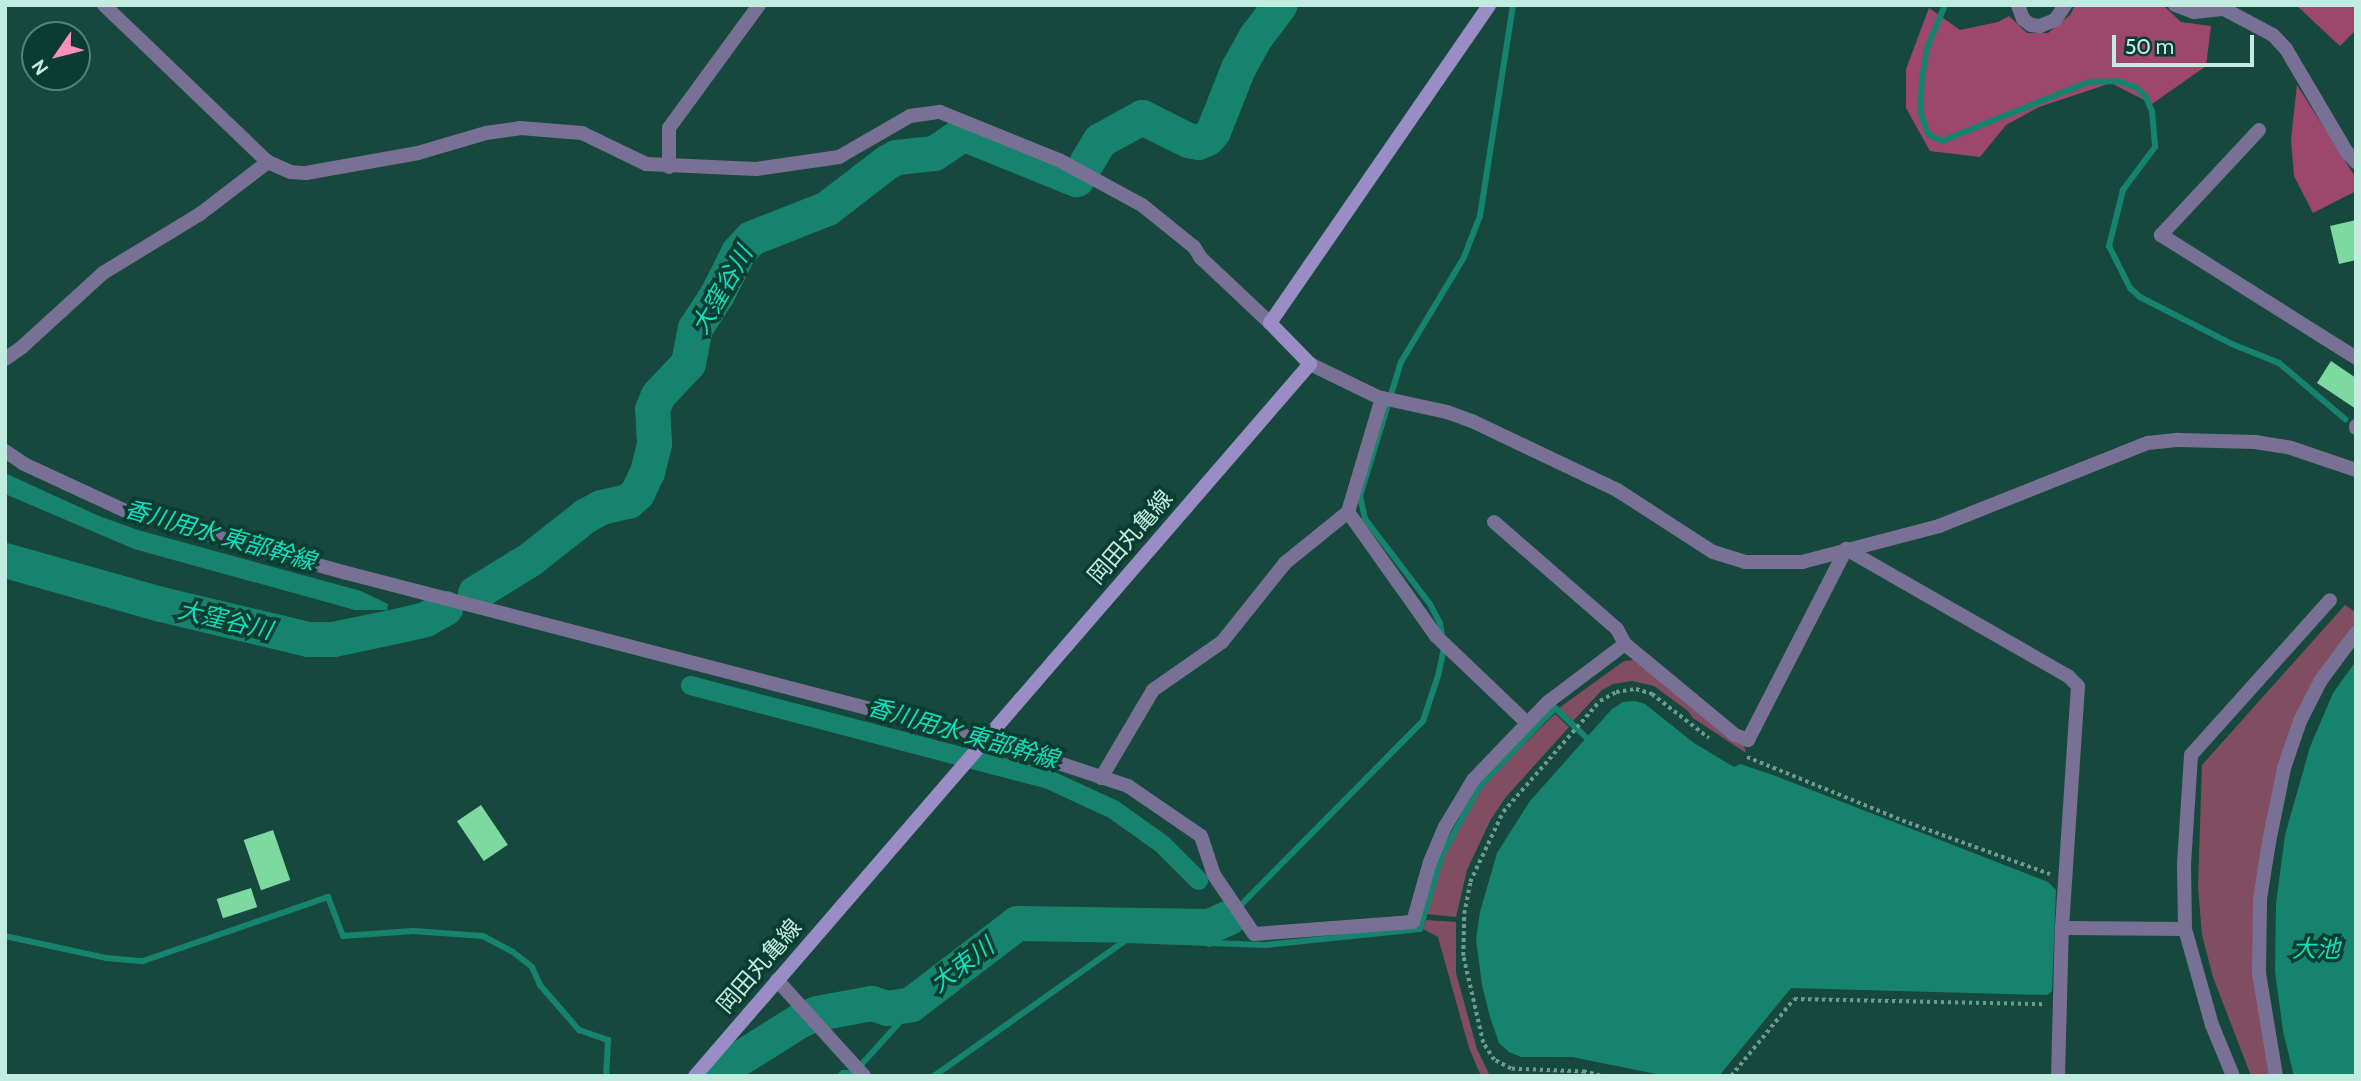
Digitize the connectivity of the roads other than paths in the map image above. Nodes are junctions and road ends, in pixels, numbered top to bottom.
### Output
1 (104, 5) edge
2 (759, 5) edge
3 (1489, 5) edge
4 (2018, 5) edge
5 (2064, 5) edge
6 (2175, 5) edge
7 (2259, 130) dead end
8 (268, 162) junction
9 (2356, 162) edge
10 (669, 167) junction
11 (1270, 323) junction
12 (2356, 358) edge
13 (5, 359) edge
14 (1310, 364) junction
15 (1388, 399) junction
16 (5, 451) edge
17 (2356, 470) edge
18 (1348, 512) junction
19 (1494, 522) dead end
20 (1846, 549) junction
21 (2330, 600) dead end
22 (2356, 633) edge
23 (1625, 644) junction
24 (1527, 723) junction
25 (982, 744) junction
26 (1101, 778) junction
27 (2062, 928) junction
28 (2185, 929) junction
29 (778, 980) junction
30 (860, 1071) edge
31 (695, 1076) edge
32 (2058, 1076) edge
33 (2233, 1076) edge
34 (2276, 1076) edge

1 - 8 street
2 - 10 street
3 - 11 main road
4 - 5 street
6 - 9 street
7 - 12 street
8 - 10 street
8 - 13 street
10 - 11 street
11 - 14 main road
14 - 15 street
14 - 25 main road, 岡田丸亀線
15 - 18 street
15 - 20 street
16 - 25 street
17 - 20 street
18 - 24 street
18 - 26 street
19 - 23 street
20 - 23 street
20 - 27 street
21 - 28 street
22 - 34 street
23 - 24 street
24 - 26 street
25 - 26 street
25 - 29 main road, 岡田丸亀線
27 - 28 street
27 - 32 street
28 - 33 street
29 - 30 street
29 - 31 main road, 岡田丸亀線

